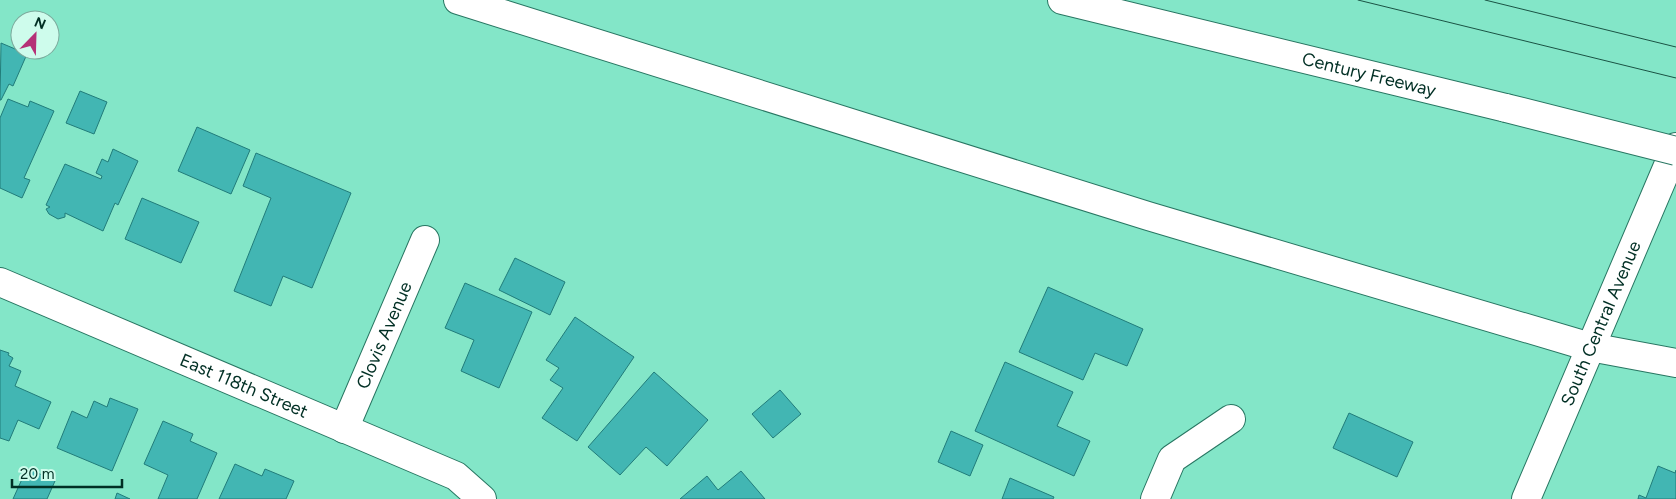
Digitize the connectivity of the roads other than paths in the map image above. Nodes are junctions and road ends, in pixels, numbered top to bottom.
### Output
1 (458, 0) edge
2 (1062, 0) edge
3 (1676, 149) edge
4 (425, 240) dead end
5 (0, 282) edge
6 (1590, 347) junction
7 (1676, 363) edge
8 (1231, 419) dead end
9 (344, 429) junction
10 (482, 499) edge
11 (1155, 499) edge
12 (1526, 499) edge

1 - 6 main road
2 - 3 main road, Century Freeway, bridge
3 - 6 main road, South Central Avenue
4 - 9 main road, Clovis Avenue
5 - 9 main road, East 118th Street
6 - 7 main road
6 - 12 main road, South Central Avenue
8 - 11 main road
9 - 10 main road, East 118th Street

